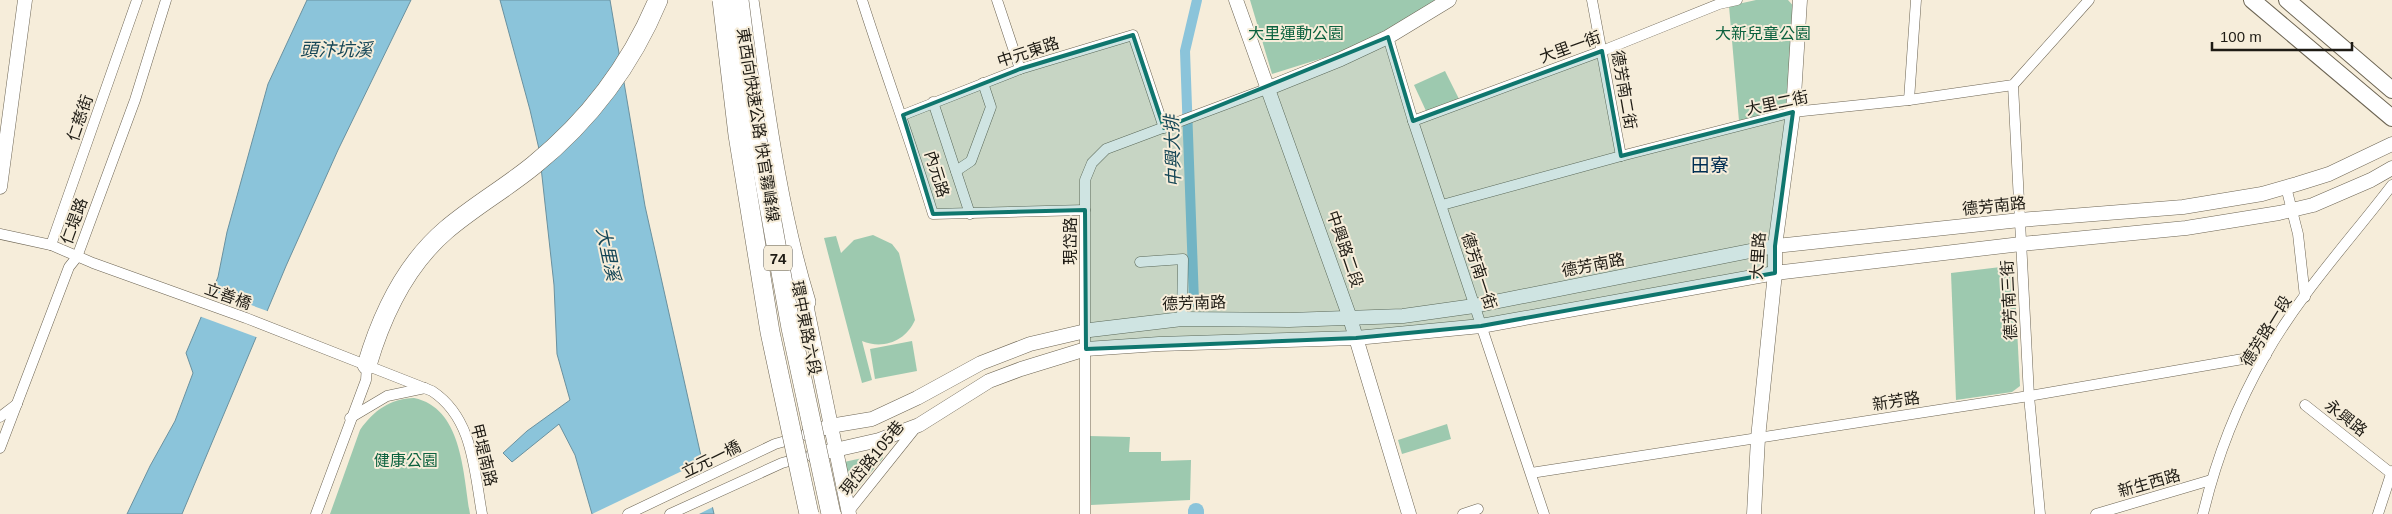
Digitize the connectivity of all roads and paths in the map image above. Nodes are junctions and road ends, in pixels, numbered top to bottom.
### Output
1 (25, 0) edge
2 (137, 0) edge
3 (166, 0) edge
4 (658, 0) edge
5 (722, 0) edge
6 (733, 0) edge
7 (739, 0) edge
8 (749, 0) edge
9 (757, 0) edge
10 (862, 0) edge
11 (997, 0) edge
12 (1236, 0) edge
13 (1449, 0) edge
14 (1592, 0) edge
15 (1737, 0) edge
16 (1800, 0) edge
17 (1916, 0) edge
18 (2089, 0) edge
19 (2252, 0) edge
20 (2287, 0) edge
21 (1388, 36) junction
22 (1602, 51) junction
23 (1020, 68) junction
24 (983, 83) junction
25 (2013, 85) junction
26 (1269, 88) junction
27 (2392, 90) edge
28 (1909, 100) junction
29 (933, 102) junction
30 (1793, 112) junction
31 (902, 115) junction
32 (2392, 118) edge
33 (1413, 121) junction
34 (1164, 128) junction
35 (2392, 144) edge
36 (1621, 156) junction
37 (2392, 168) edge
38 (956, 171) junction
39 (2392, 185) edge
40 (0, 187) edge
41 (2286, 188) junction
42 (1442, 206) junction
43 (1085, 210) junction
44 (2292, 211) junction
45 (970, 214) junction
46 (2020, 220) junction
47 (0, 234) edge
48 (2021, 244) junction
49 (52, 245) junction
50 (1775, 246) junction
51 (77, 257) junction
52 (1140, 262) dead end
53 (1775, 273) junction
54 (2305, 298) junction
55 (806, 302) junction
56 (1474, 306) junction
57 (1350, 318) junction
58 (1182, 319) junction
59 (1481, 326) junction
60 (1085, 331) junction
61 (1356, 338) junction
62 (1086, 349) junction
63 (2266, 355) junction
64 (367, 365) junction
65 (426, 388) junction
66 (2029, 396) junction
67 (17, 404) junction
68 (2305, 405) dead end
69 (0, 417) edge
70 (350, 418) junction
71 (919, 425) junction
72 (830, 426) junction
73 (808, 434) junction
74 (1758, 438) junction
75 (0, 448) edge
76 (835, 449) junction
77 (813, 455) junction
78 (1531, 473) junction
79 (2392, 473) edge
80 (2211, 480) junction
81 (1478, 509) dead end
82 (843, 513) edge
83 (316, 514) edge
84 (482, 514) edge
85 (628, 514) edge
86 (670, 514) edge
87 (809, 514) edge
88 (826, 514) edge
89 (1085, 514) edge
90 (1409, 514) edge
91 (1463, 514) edge
92 (1544, 514) edge
93 (1754, 514) edge
94 (2040, 514) edge
95 (2096, 514) edge
96 (2203, 514) edge
97 (2378, 514) edge

1 - 40 street
2 - 49 street, 仁慈街
3 - 51 street, 仁堤路
4 - 64 highway
5 - 87 highway, 東西向快速公路 快官霧峰線 / 74, bridge
6 - 73 street, 環中東路六段
7 - 82 highway, 東西向快速公路 快官霧峰線 / 74, bridge
8 - 55 highway
9 - 55 street, 環中東路六段
10 - 31 street, 內元路
11 - 23 street
12 - 26 street, 中興路二段
13 - 21 street
14 - 22 street, 德芳南二街
15 - 22 street, 大里一街
16 - 30 street, 大里路
17 - 28 street
18 - 25 street
19 - 32 main road
20 - 27 main road
21 - 26 street
21 - 33 street, 德芳南一街
22 - 33 street, 大里一街
22 - 36 street, 德芳南二街
23 - 24 street, 中元東路
23 - 34 street, 中元東路
24 - 29 street, 中元東路
24 - 38 street
25 - 28 street, 大里二街
25 - 46 street, 德芳南三街
26 - 34 street, 現岱路
26 - 57 street, 中興路二段
28 - 30 street, 大里二街
29 - 31 street, 中元東路
29 - 38 street
30 - 36 street, 大里二街
30 - 50 street, 大里路
31 - 45 street, 內元路
33 - 42 street, 德芳南一街
34 - 43 street, 現岱路
35 - 41 street, 德芳南路
36 - 42 street, 大里二街
37 - 44 street
38 - 45 street
39 - 54 street, 德芳路一段
41 - 44 street
41 - 46 street, 德芳南路
42 - 56 street, 德芳南一街
43 - 45 street, 內元路
43 - 60 street, 現岱路
44 - 48 street
44 - 54 street
46 - 48 street, 德芳南三街
46 - 50 street, 德芳南路
47 - 49 street, 立善橋
48 - 53 street
48 - 66 street, 德芳南三街
49 - 51 street, 立善橋
50 - 53 street, 大里路
50 - 56 street, 德芳南路
51 - 64 street, 立善橋
51 - 67 street, 仁堤路
52 - 58 street
53 - 59 street
53 - 74 street, 大里路
54 - 63 street, 德芳路一段
55 - 72 street, 環中東路六段
56 - 57 street, 德芳南路
56 - 59 street, 德芳南一街
57 - 58 street, 德芳南路
57 - 61 street, 中興路二段
58 - 60 street, 德芳南路
59 - 61 street
59 - 78 street, 德芳南一街
60 - 62 street, 現岱路
60 - 72 street, 德芳南路
61 - 62 street
61 - 90 street, 中興路二段
62 - 71 street
62 - 89 street, 現岱路
63 - 66 street, 新芳路
63 - 80 street, 德芳路一段
64 - 65 street, 甲堤南路
64 - 70 street
65 - 70 street
65 - 84 street, 甲堤南路
66 - 74 street, 新芳路
66 - 94 street, 德芳南三街
67 - 69 street
67 - 75 street, 仁堤路
68 - 79 street, 永興路
70 - 83 street
71 - 76 street
71 - 82 street, 現岱路105巷
72 - 73 street, 德芳南路
72 - 76 street, 環中東路六段
73 - 77 street, 環中東路六段
73 - 85 street, 立元一橋
74 - 78 street, 新芳路
74 - 93 street, 大里路
76 - 77 street
76 - 82 street, 環中東路六段
77 - 86 street, 立元一橋
77 - 88 street, 環中東路六段
78 - 92 street, 德芳南一街
79 - 97 street
80 - 95 street, 新生西路
80 - 96 street, 德芳路一段
81 - 91 street

